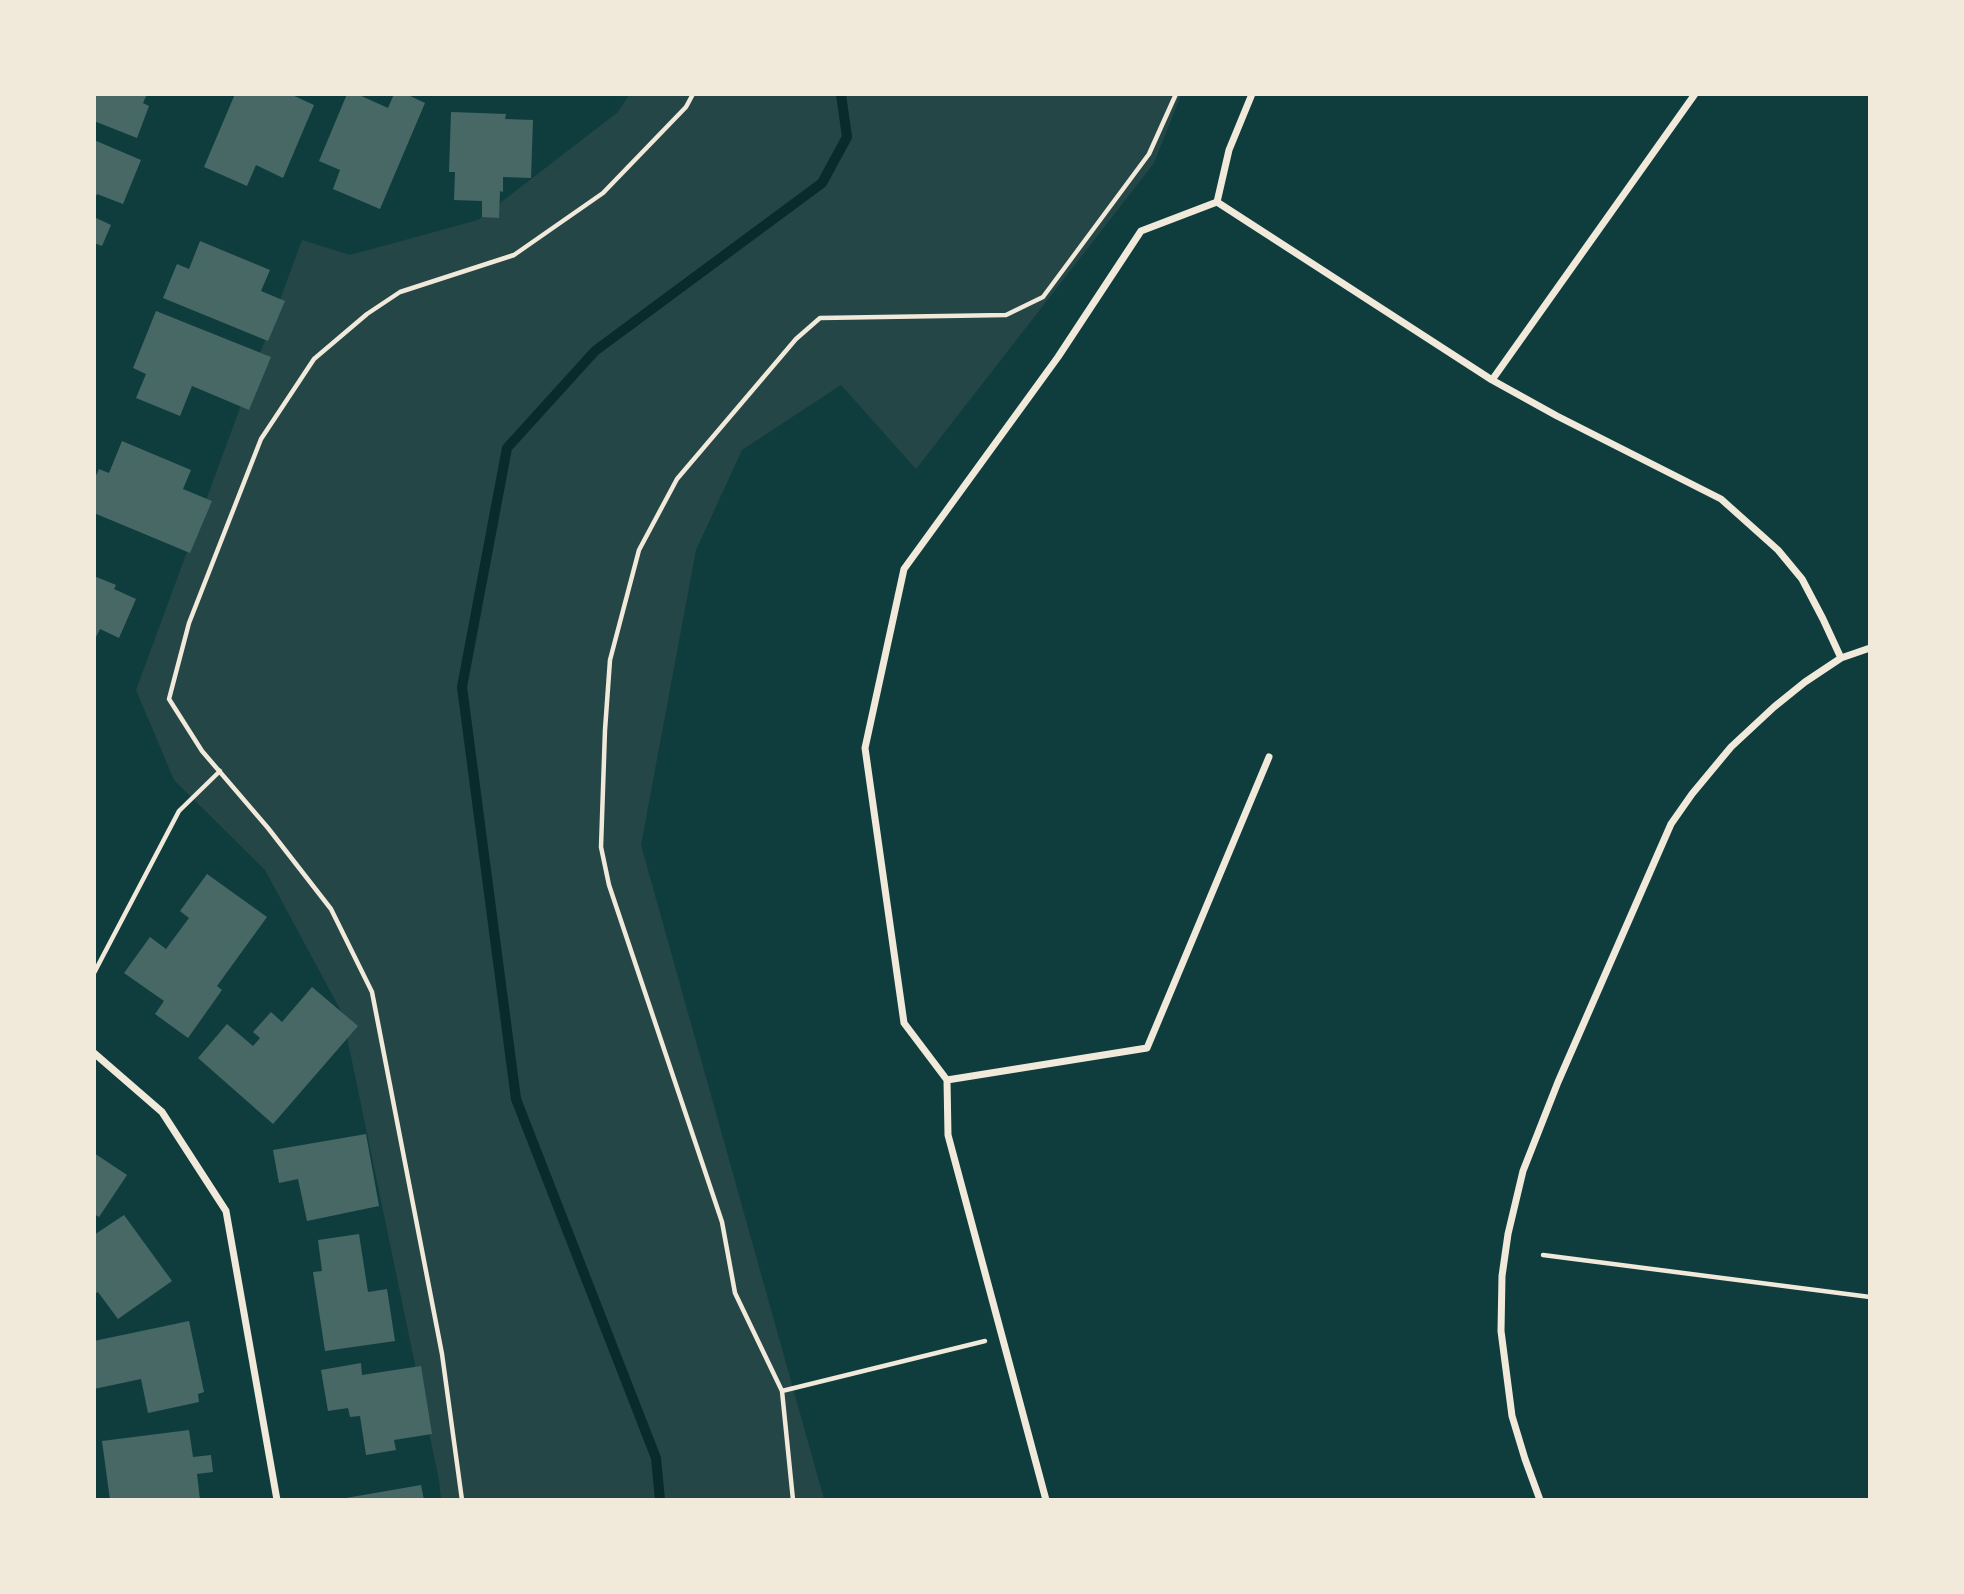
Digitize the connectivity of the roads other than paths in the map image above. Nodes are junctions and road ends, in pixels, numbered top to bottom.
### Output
1 (1252, 94) edge
2 (1695, 94) edge
3 (1217, 202) junction
4 (1492, 380) junction
5 (1870, 648) edge
6 (1840, 658) junction
7 (1269, 757) dead end
8 (94, 1053) edge
9 (947, 1080) junction
10 (277, 1500) edge
11 (1046, 1500) edge
12 (1540, 1500) edge

1 - 3 street
2 - 4 street
3 - 4 street
3 - 9 street
4 - 6 street
5 - 6 street
6 - 12 street
7 - 9 street
8 - 10 street
9 - 11 street

